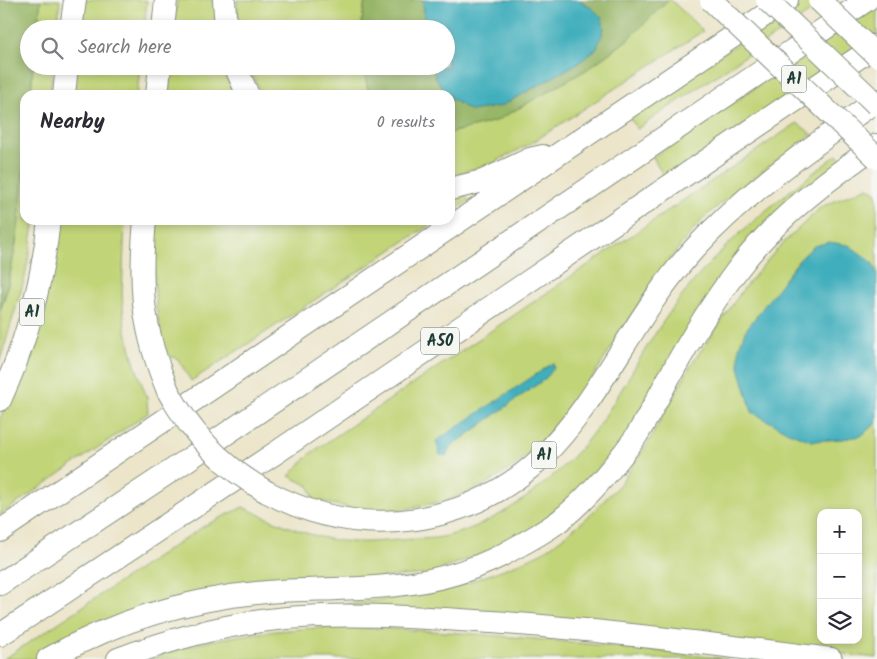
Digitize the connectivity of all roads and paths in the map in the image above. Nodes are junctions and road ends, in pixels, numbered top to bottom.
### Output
1 (75, 0) edge
2 (166, 0) edge
3 (224, 0) edge
4 (711, 0) edge
5 (768, 0) edge
6 (787, 0) edge
7 (819, 0) edge
8 (867, 0) edge
9 (72, 20) edge
10 (164, 20) edge
11 (225, 20) edge
12 (877, 45) edge
13 (877, 56) edge
14 (66, 75) edge
15 (159, 75) edge
16 (239, 75) edge
17 (65, 90) edge
18 (158, 90) edge
19 (246, 90) edge
20 (877, 100) edge
21 (877, 105) edge
22 (877, 145) edge
23 (568, 149) junction
24 (877, 158) edge
25 (455, 188) edge
26 (48, 225) edge
27 (145, 225) edge
28 (455, 225) edge
29 (455, 225) edge
30 (0, 400) edge
31 (0, 531) edge
32 (0, 584) edge
33 (0, 634) edge
34 (48, 659) edge
35 (118, 659) edge
36 (831, 659) edge

1 - 9 highway
2 - 10 highway
3 - 11 highway
4 - 24 highway, A1, bridge
5 - 21 highway, A1, bridge
6 - 23 highway
7 - 13 highway, bridge
8 - 32 highway, A50
12 - 33 highway, A50
14 - 17 highway
15 - 18 highway
16 - 19 highway
20 - 27 highway, A1, bridge
22 - 34 highway
23 - 25 highway
23 - 28 highway
26 - 30 highway, A1
29 - 31 highway
35 - 36 highway

